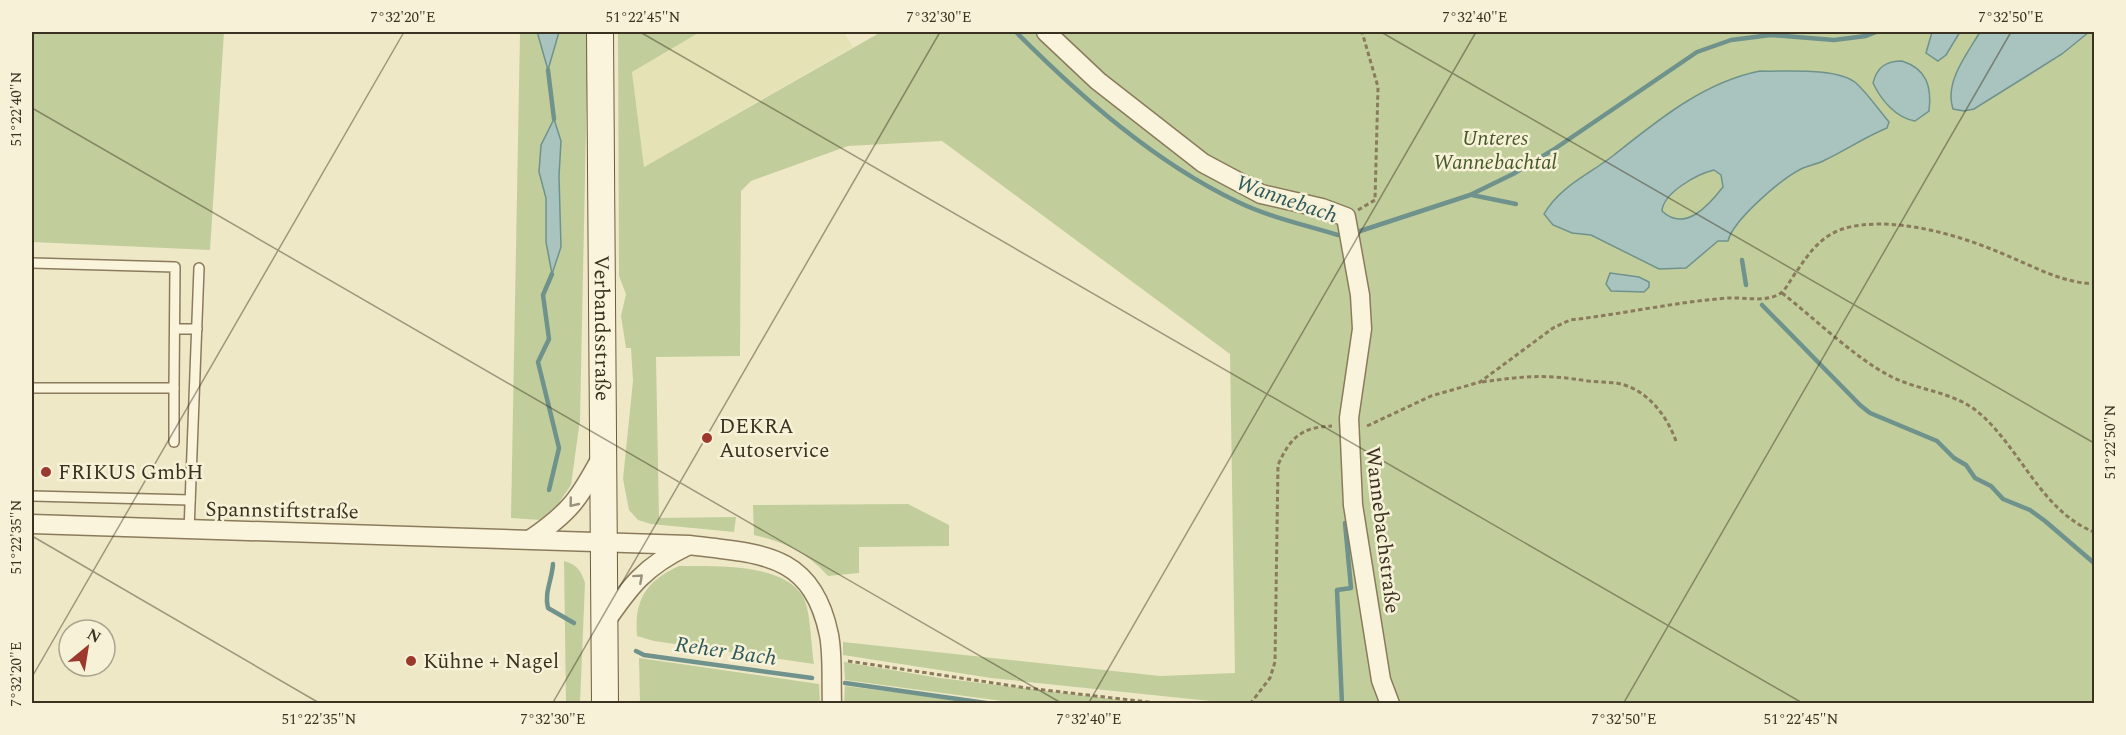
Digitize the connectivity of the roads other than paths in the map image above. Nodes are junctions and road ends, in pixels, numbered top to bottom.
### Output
1 (600, 32) edge
2 (1046, 32) edge
3 (32, 263) edge
4 (199, 268) dead end
5 (175, 329) junction
6 (197, 329) junction
7 (32, 388) edge
8 (174, 388) junction
9 (174, 442) dead end
10 (602, 455) junction
11 (32, 496) edge
12 (190, 500) junction
13 (32, 524) edge
14 (189, 531) junction
15 (531, 539) junction
16 (603, 542) junction
17 (689, 545) junction
18 (604, 624) junction
19 (605, 704) edge
20 (832, 704) edge
21 (1390, 704) edge

1 - 10 main road, Verbandsstraße
2 - 21 street, Wannebachstraße
3 - 5 lane
4 - 6 lane
5 - 6 lane
5 - 8 lane
6 - 12 lane
7 - 8 lane
8 - 9 lane
10 -> 15 street
10 - 16 main road, Verbandsstraße
11 - 12 lane
12 - 14 lane
13 - 14 street, Spannstiftstraße
14 - 15 street, Spannstiftstraße
15 - 16 street, Spannstiftstraße
16 - 17 street, Spannstiftstraße
16 - 18 main road, Verbandsstraße
18 -> 17 street
17 - 20 street
18 - 19 main road, Verbandsstraße

